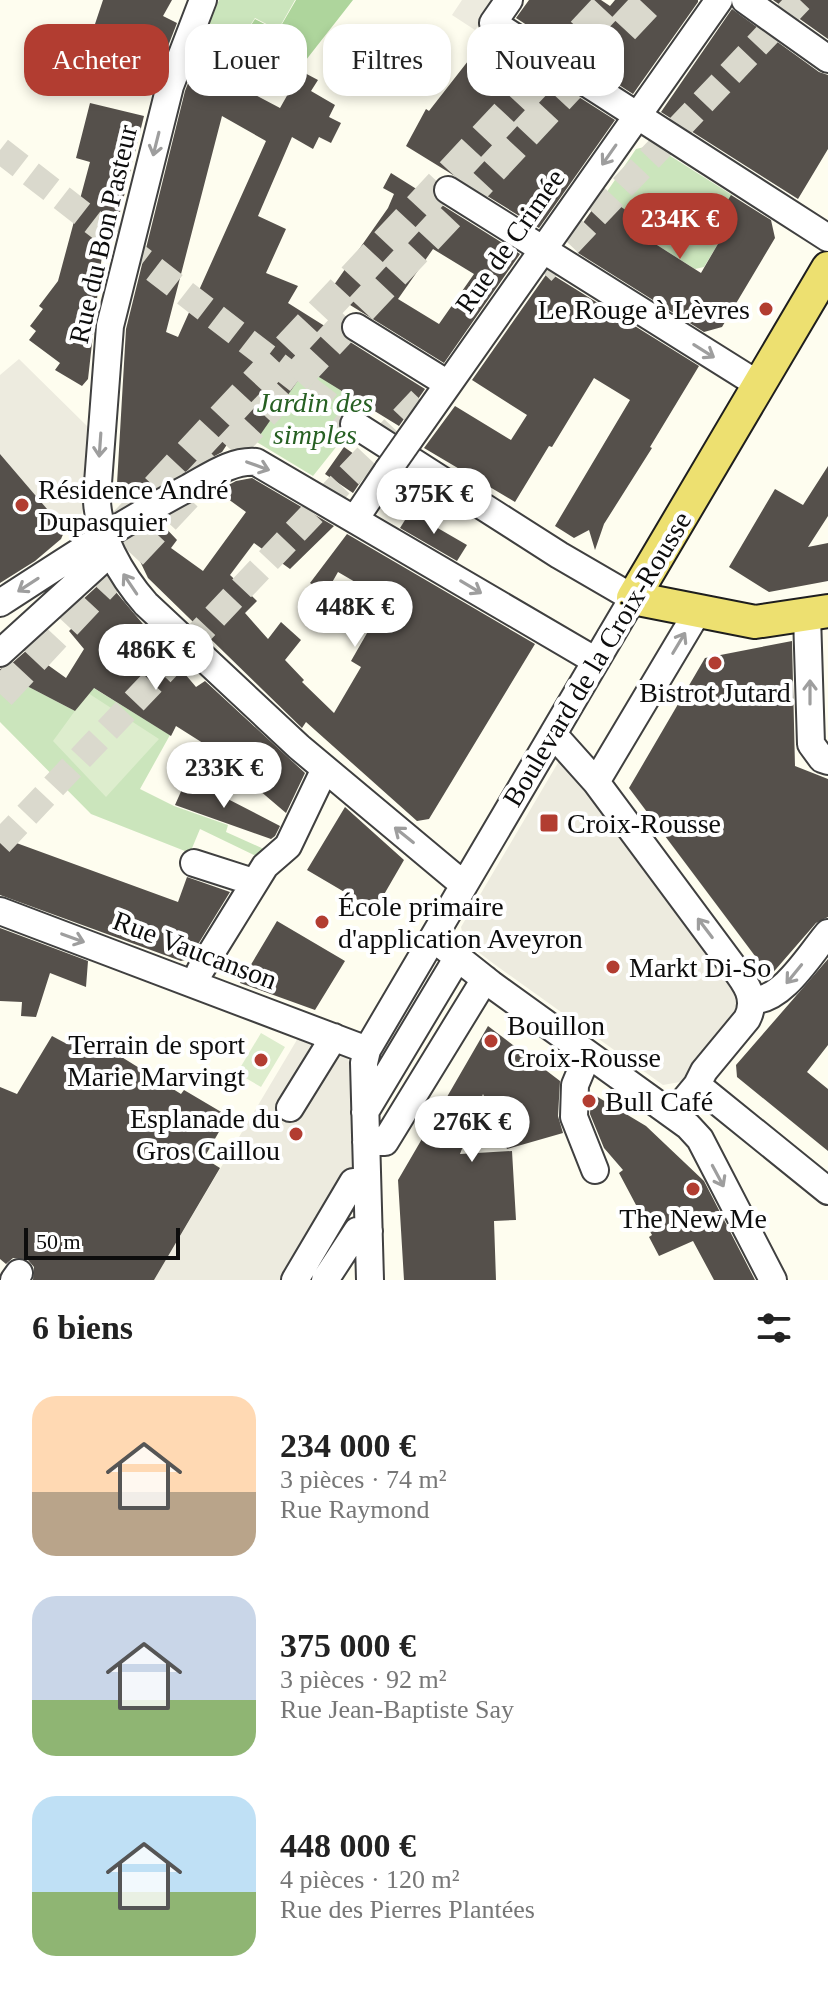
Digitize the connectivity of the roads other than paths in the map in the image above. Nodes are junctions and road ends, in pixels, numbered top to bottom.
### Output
1 (203, 0) edge
2 (509, 0) edge
3 (719, 0) edge
4 (745, 0) edge
5 (828, 59) edge
6 (637, 116) junction
7 (448, 190) dead end
8 (828, 238) edge
9 (543, 250) junction
10 (828, 268) edge
11 (356, 327) dead end
12 (448, 384) junction
13 (759, 385) junction
14 (354, 424) tunnel mouth
15 (355, 519) junction
16 (101, 549) junction
17 (633, 598) junction
18 (0, 603) edge
19 (698, 611) junction
20 (818, 613) edge
21 (0, 653) edge
22 (596, 661) junction
23 (553, 734) junction
24 (828, 761) edge
25 (321, 777) dead end
26 (596, 782) junction
27 (194, 863) dead end
28 (253, 882) junction
29 (464, 885) junction
30 (0, 911) edge
31 (828, 933) edge
32 (433, 938) junction
33 (458, 957) junction
34 (200, 971) dead end
35 (485, 979) junction
36 (752, 1000) junction
37 (324, 1033) junction
38 (367, 1050) junction
39 (588, 1054) junction
40 (697, 1085) junction
41 (290, 1108) dead end
42 (365, 1113) junction
43 (673, 1114) junction
44 (366, 1142) junction
45 (595, 1170) dead end
46 (353, 1182) dead end
47 (828, 1191) edge
48 (368, 1220) junction
49 (295, 1280) edge
50 (313, 1280) edge
51 (325, 1280) edge
52 (370, 1280) edge
53 (773, 1280) edge

1 -> 16 street, Rue du Bon Pasteur
2 - 6 street
3 - 6 street, Rue de Crimée
4 - 5 street
6 - 8 street
6 -> 9 street, Rue de Crimée
7 - 9 street
9 - 12 street, Rue de Crimée
9 -> 13 street
10 - 13 main road, Boulevard de la Croix-Rousse
11 - 12 street
12 - 15 street, Rue de Crimée, bridge
13 - 17 main road, Boulevard de la Croix-Rousse
14 - 17 street
16 -> 15 street
15 -> 22 street
16 -> 18 street
16 - 21 street
29 -> 16 street, Rue du Bon Pasteur
17 - 19 main road
17 - 22 street, Boulevard de la Croix-Rousse
19 - 20 main road
26 -> 19 street
24 -> 20 street
22 - 23 street, Boulevard de la Croix-Rousse
23 - 26 street
23 - 29 street, Boulevard de la Croix-Rousse
25 - 28 street
36 -> 26 street
27 - 28 street
28 - 34 street
29 - 32 street, Boulevard de la Croix-Rousse
30 -> 37 street, Rue Vaucanson
31 -> 36 street
32 - 33 street
32 - 38 street, Boulevard de la Croix-Rousse
33 - 35 street
33 - 42 street
35 - 39 street
35 - 44 street
36 - 40 street
37 - 38 street, Rue Vaucanson
37 - 41 street
38 - 42 street
39 - 43 street
39 - 45 street
40 - 43 street
40 - 47 street
42 - 44 street
43 -> 53 street
44 - 48 street
46 - 49 street
48 - 50 street
48 - 51 street
48 - 52 street

